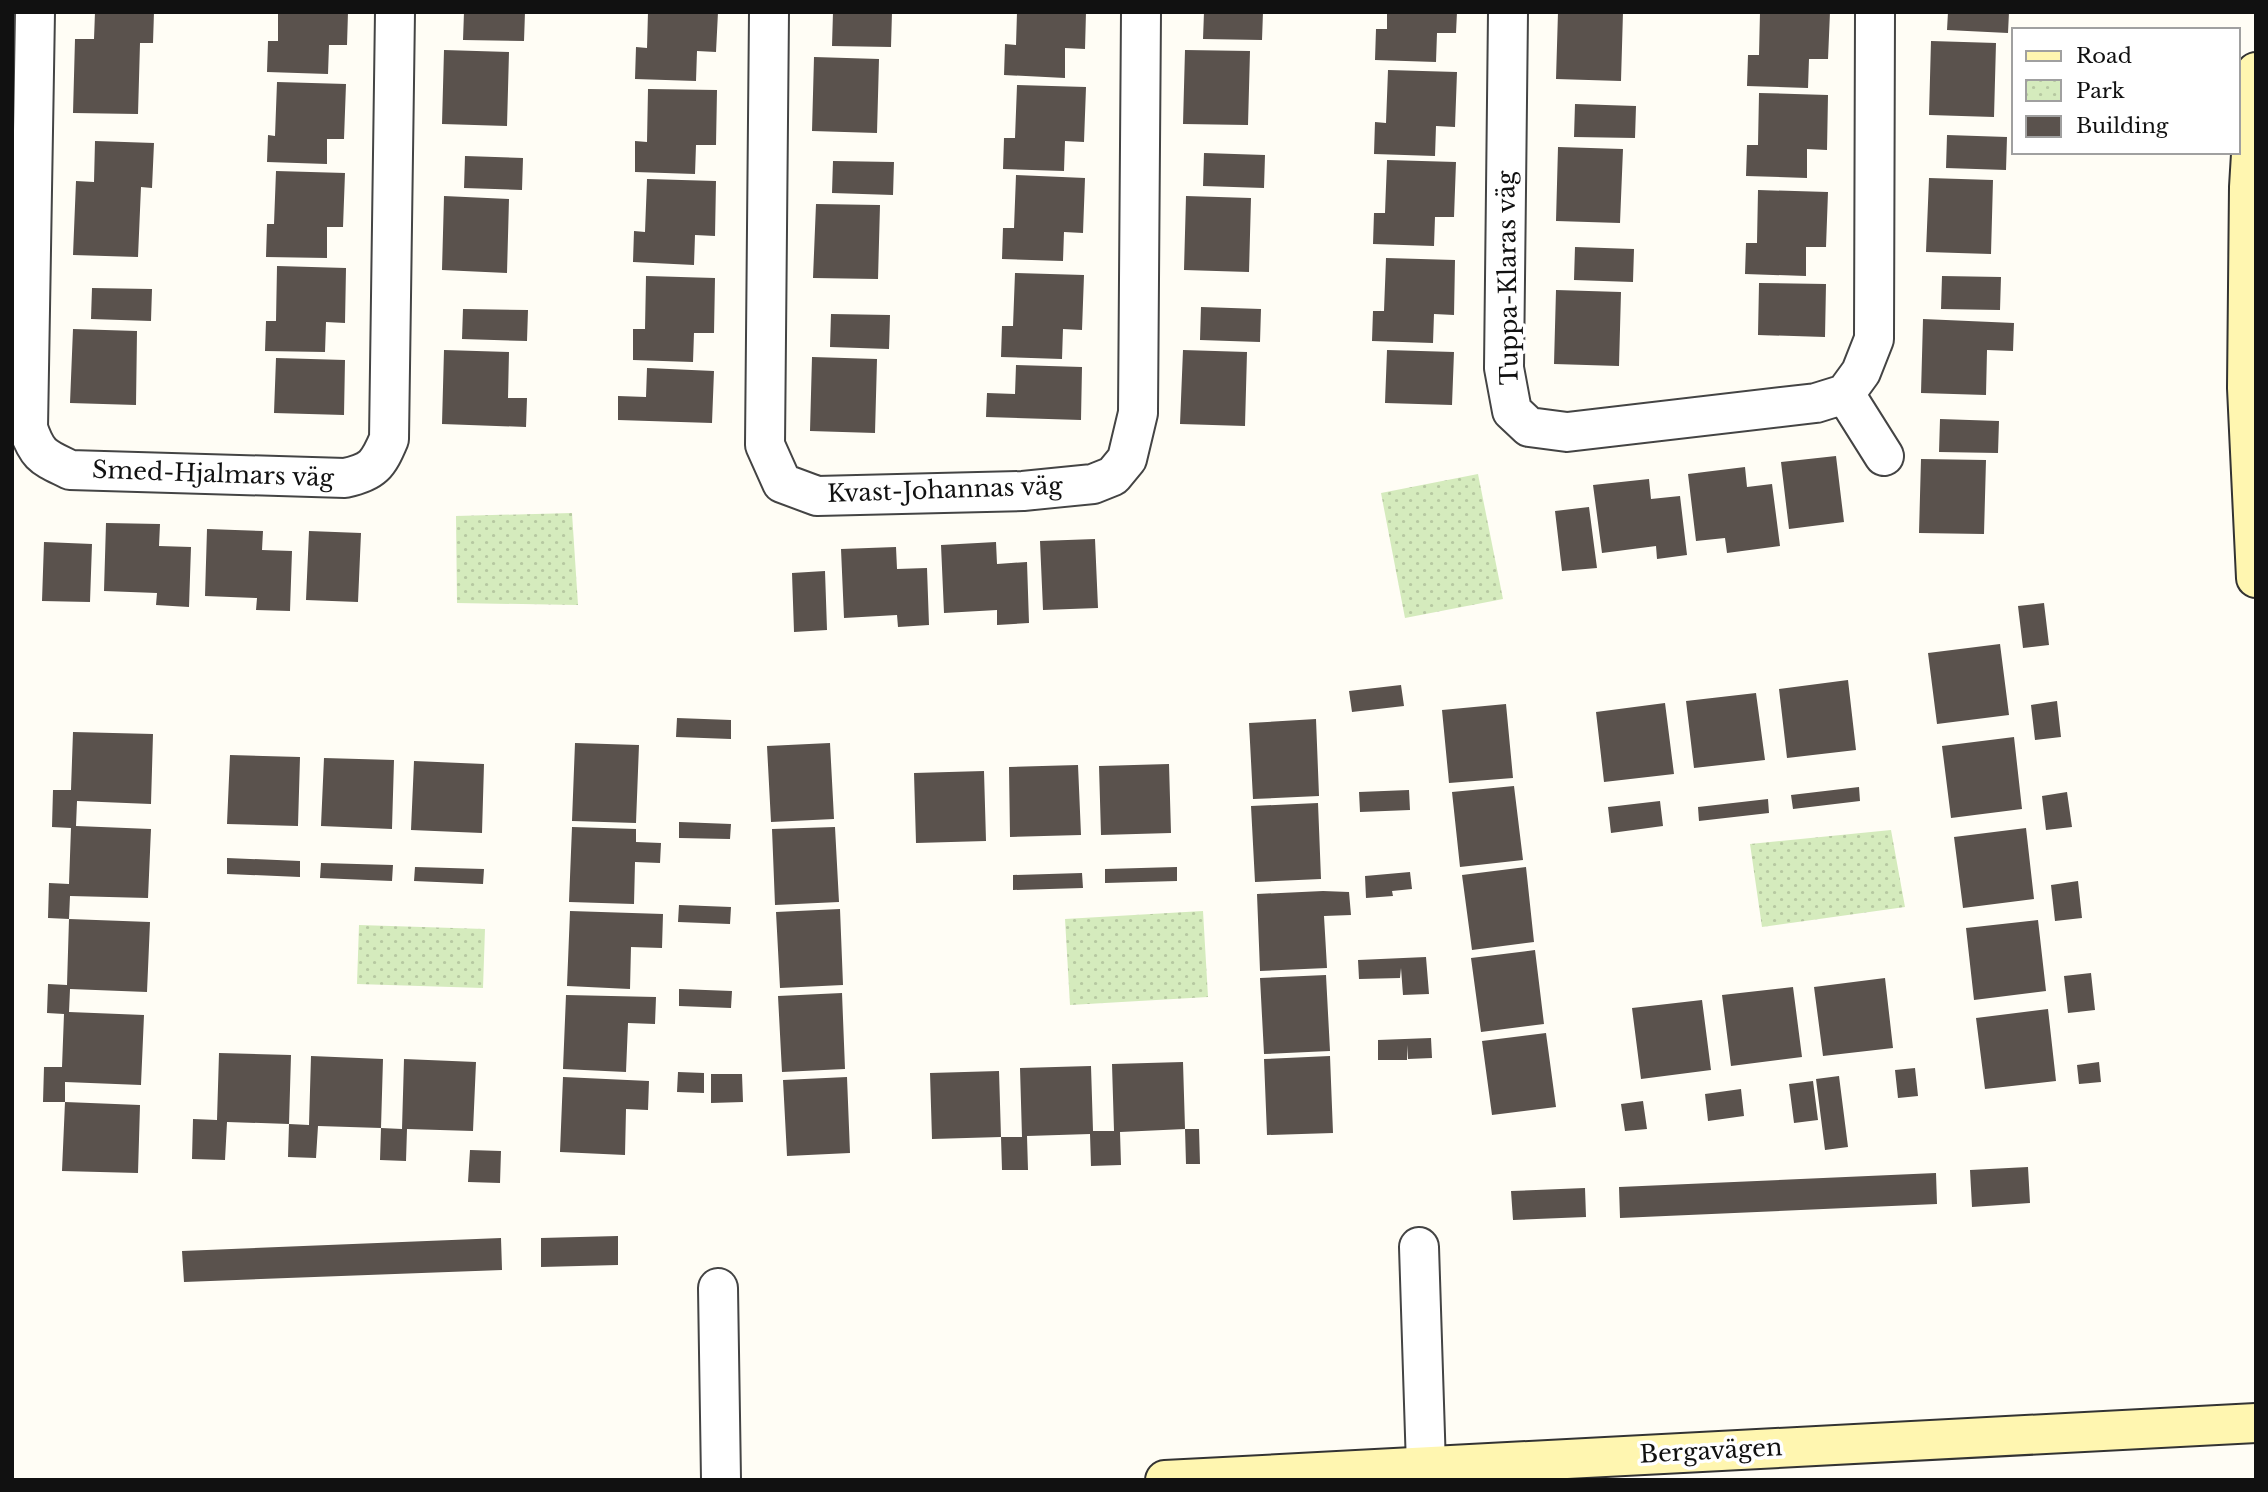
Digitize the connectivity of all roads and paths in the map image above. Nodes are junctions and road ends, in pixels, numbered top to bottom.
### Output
1 (35, 12) edge
2 (395, 12) edge
3 (769, 12) edge
4 (1141, 12) edge
5 (1508, 12) edge
6 (1875, 12) edge
7 (2256, 72) edge
8 (1844, 394) junction
9 (1884, 456) dead end
10 (2256, 578) edge
11 (1419, 1247) dead end
12 (718, 1288) dead end
13 (2256, 1423) edge
14 (1426, 1466) junction
15 (722, 1480) edge
16 (1165, 1480) edge

1 - 2 street, Smed-Hjalmars väg
3 - 4 street, Kvast-Johannas väg
5 - 8 street, Tuppa-Klaras väg
6 - 8 street
7 - 10 street
8 - 9 street
11 - 14 street
12 - 15 street
13 - 14 street, Bergavägen
14 - 16 street, Bergavägen

